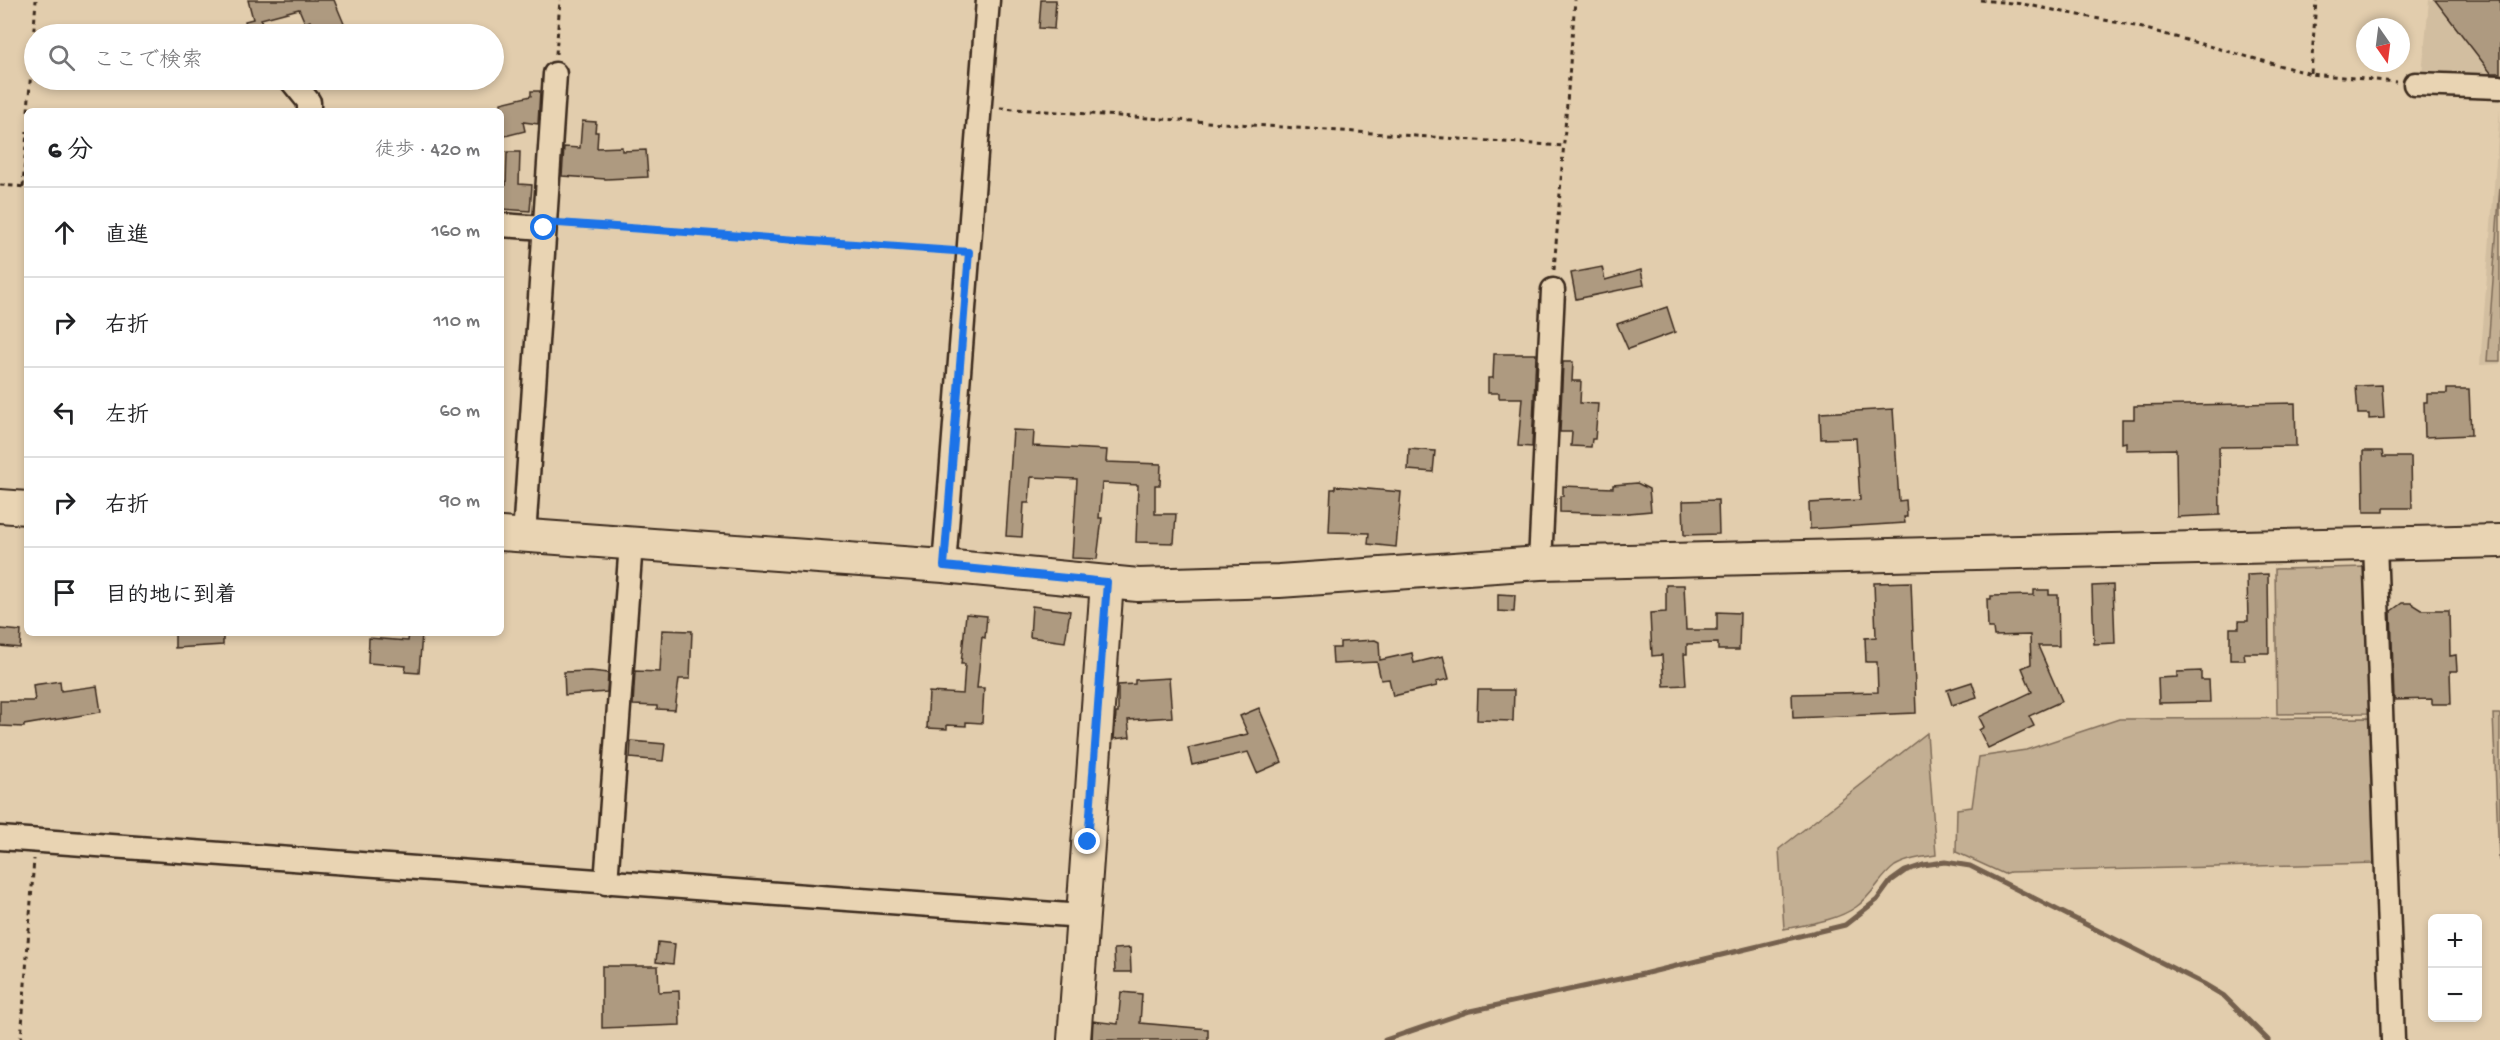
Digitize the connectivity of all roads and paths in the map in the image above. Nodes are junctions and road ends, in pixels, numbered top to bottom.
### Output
1 (36, 0) edge
2 (560, 0) edge
3 (988, 0) edge
4 (1575, 0) edge
5 (1980, 0) edge
6 (2316, 0) edge
7 (34, 24) edge
8 (555, 74) joint
9 (2311, 74) junction
10 (2415, 84) joint
11 (2500, 87) edge
12 (30, 90) edge
13 (299, 90) edge
14 (980, 107) junction
15 (28, 108) edge
16 (309, 108) edge
17 (1564, 146) junction
18 (0, 185) edge
19 (24, 187) edge
20 (504, 225) edge
21 (544, 225) junction
22 (969, 252) junction
23 (1553, 290) joint
24 (0, 506) edge
25 (24, 508) edge
26 (513, 535) edge
27 (2500, 541) edge
28 (631, 543) junction
29 (2375, 544) junction
30 (1540, 563) junction
31 (944, 566) junction
32 (1107, 582) junction
33 (0, 838) edge
34 (35, 841) junction
35 (606, 883) junction
36 (1083, 916) junction
37 (21, 1040) edge
38 (1074, 1040) edge
39 (2393, 1040) edge

1 - 7 path
2 - 8 path
3 - 14 street
4 - 17 path
5 - 9 path
6 - 9 path
8 - 21 street
9 - 10 path
10 - 11 street
12 - 15 path
13 - 16 street
14 - 17 path
14 - 22 street
17 - 23 path
18 - 19 path
20 - 21 street
21 - 22 path
21 - 26 street
22 - 31 street
23 - 30 street
24 - 25 street
26 - 28 street
27 - 29 street
28 - 31 street
28 - 35 street
29 - 30 street
29 - 39 street
30 - 32 street
31 - 32 street
32 - 36 street
33 - 34 street
34 - 35 street
34 - 37 path
35 - 36 street
36 - 38 street

